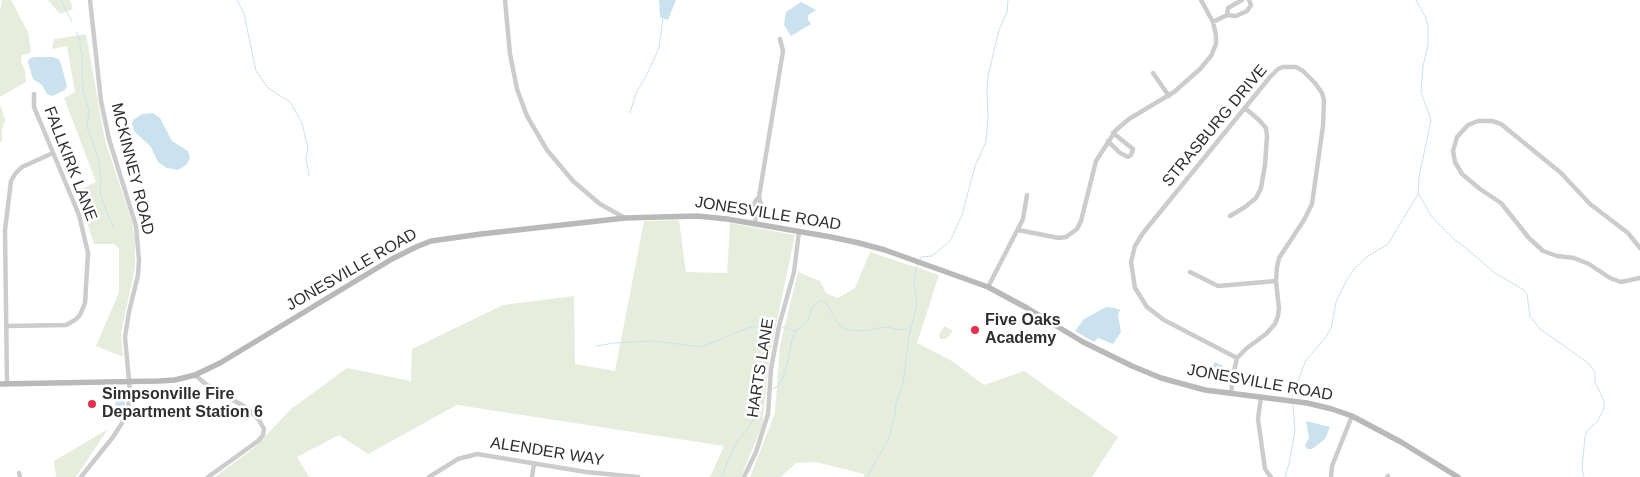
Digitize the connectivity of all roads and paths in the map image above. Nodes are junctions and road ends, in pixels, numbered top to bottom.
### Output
1 (90, 0) edge
2 (505, 0) edge
3 (1200, 0) edge
4 (1242, 0) edge
5 (1249, 0) edge
6 (1227, 15) junction
7 (1214, 22) junction
8 (780, 39) dead end
9 (1153, 73) dead end
10 (34, 94) dead end
11 (1169, 96) junction
12 (1246, 108) junction
13 (1114, 134) junction
14 (1108, 141) junction
15 (53, 153) junction
16 (1027, 195) dead end
17 (1230, 216) dead end
18 (625, 218) junction
19 (755, 224) junction
20 (1018, 230) junction
21 (799, 232) junction
22 (1640, 248) edge
23 (1190, 272) dead end
24 (1640, 278) edge
25 (1276, 281) junction
26 (988, 287) junction
27 (6, 326) junction
28 (1237, 358) junction
29 (195, 375) junction
30 (130, 382) junction
31 (0, 384) edge
32 (7, 384) junction
33 (1231, 393) junction
34 (1262, 397) junction
35 (1352, 416) junction
36 (534, 464) junction
37 (81, 477) edge
38 (208, 477) edge
39 (429, 477) edge
40 (532, 477) edge
41 (629, 477) edge
42 (638, 477) edge
43 (744, 477) edge
44 (1271, 477) edge
45 (1331, 477) edge
46 (1458, 477) edge

1 - 30 street, MCKINNEY ROAD
2 - 18 street
3 - 7 street
4 - 6 street
5 - 6 street
6 - 7 street
7 - 11 street
8 - 19 street
9 - 11 street
10 - 15 street, FALLKIRK LANE
11 - 13 street
12 - 17 street
12 - 25 street, STRASBURG DRIVE
12 - 28 street, STRASBURG DRIVE
13 - 14 street
13 - 14 street
14 - 20 street
15 - 27 street
15 - 27 street, FALLKIRK LANE
16 - 20 street
18 - 19 street, JONESVILLE ROAD
18 - 29 street, JONESVILLE ROAD
19 - 21 street, JONESVILLE ROAD
20 - 26 street
21 - 26 street, JONESVILLE ROAD
21 - 43 street, HARTS LANE
22 - 24 street
23 - 25 street
25 - 28 street, STRASBURG DRIVE
26 - 33 street, JONESVILLE ROAD
27 - 32 street
28 - 33 street
29 - 30 street, JONESVILLE ROAD
29 - 38 street
30 - 32 street, JONESVILLE ROAD
30 - 37 street, MCKINNEY ROAD
31 - 32 street, JONESVILLE ROAD
33 - 34 street, JONESVILLE ROAD
34 - 35 street, JONESVILLE ROAD
34 - 44 street
35 - 45 street
35 - 46 street, JONESVILLE ROAD
36 - 39 street, ALENDER WAY
36 - 40 street
36 - 41 street, ALENDER WAY
41 - 42 street, ALENDER WAY

